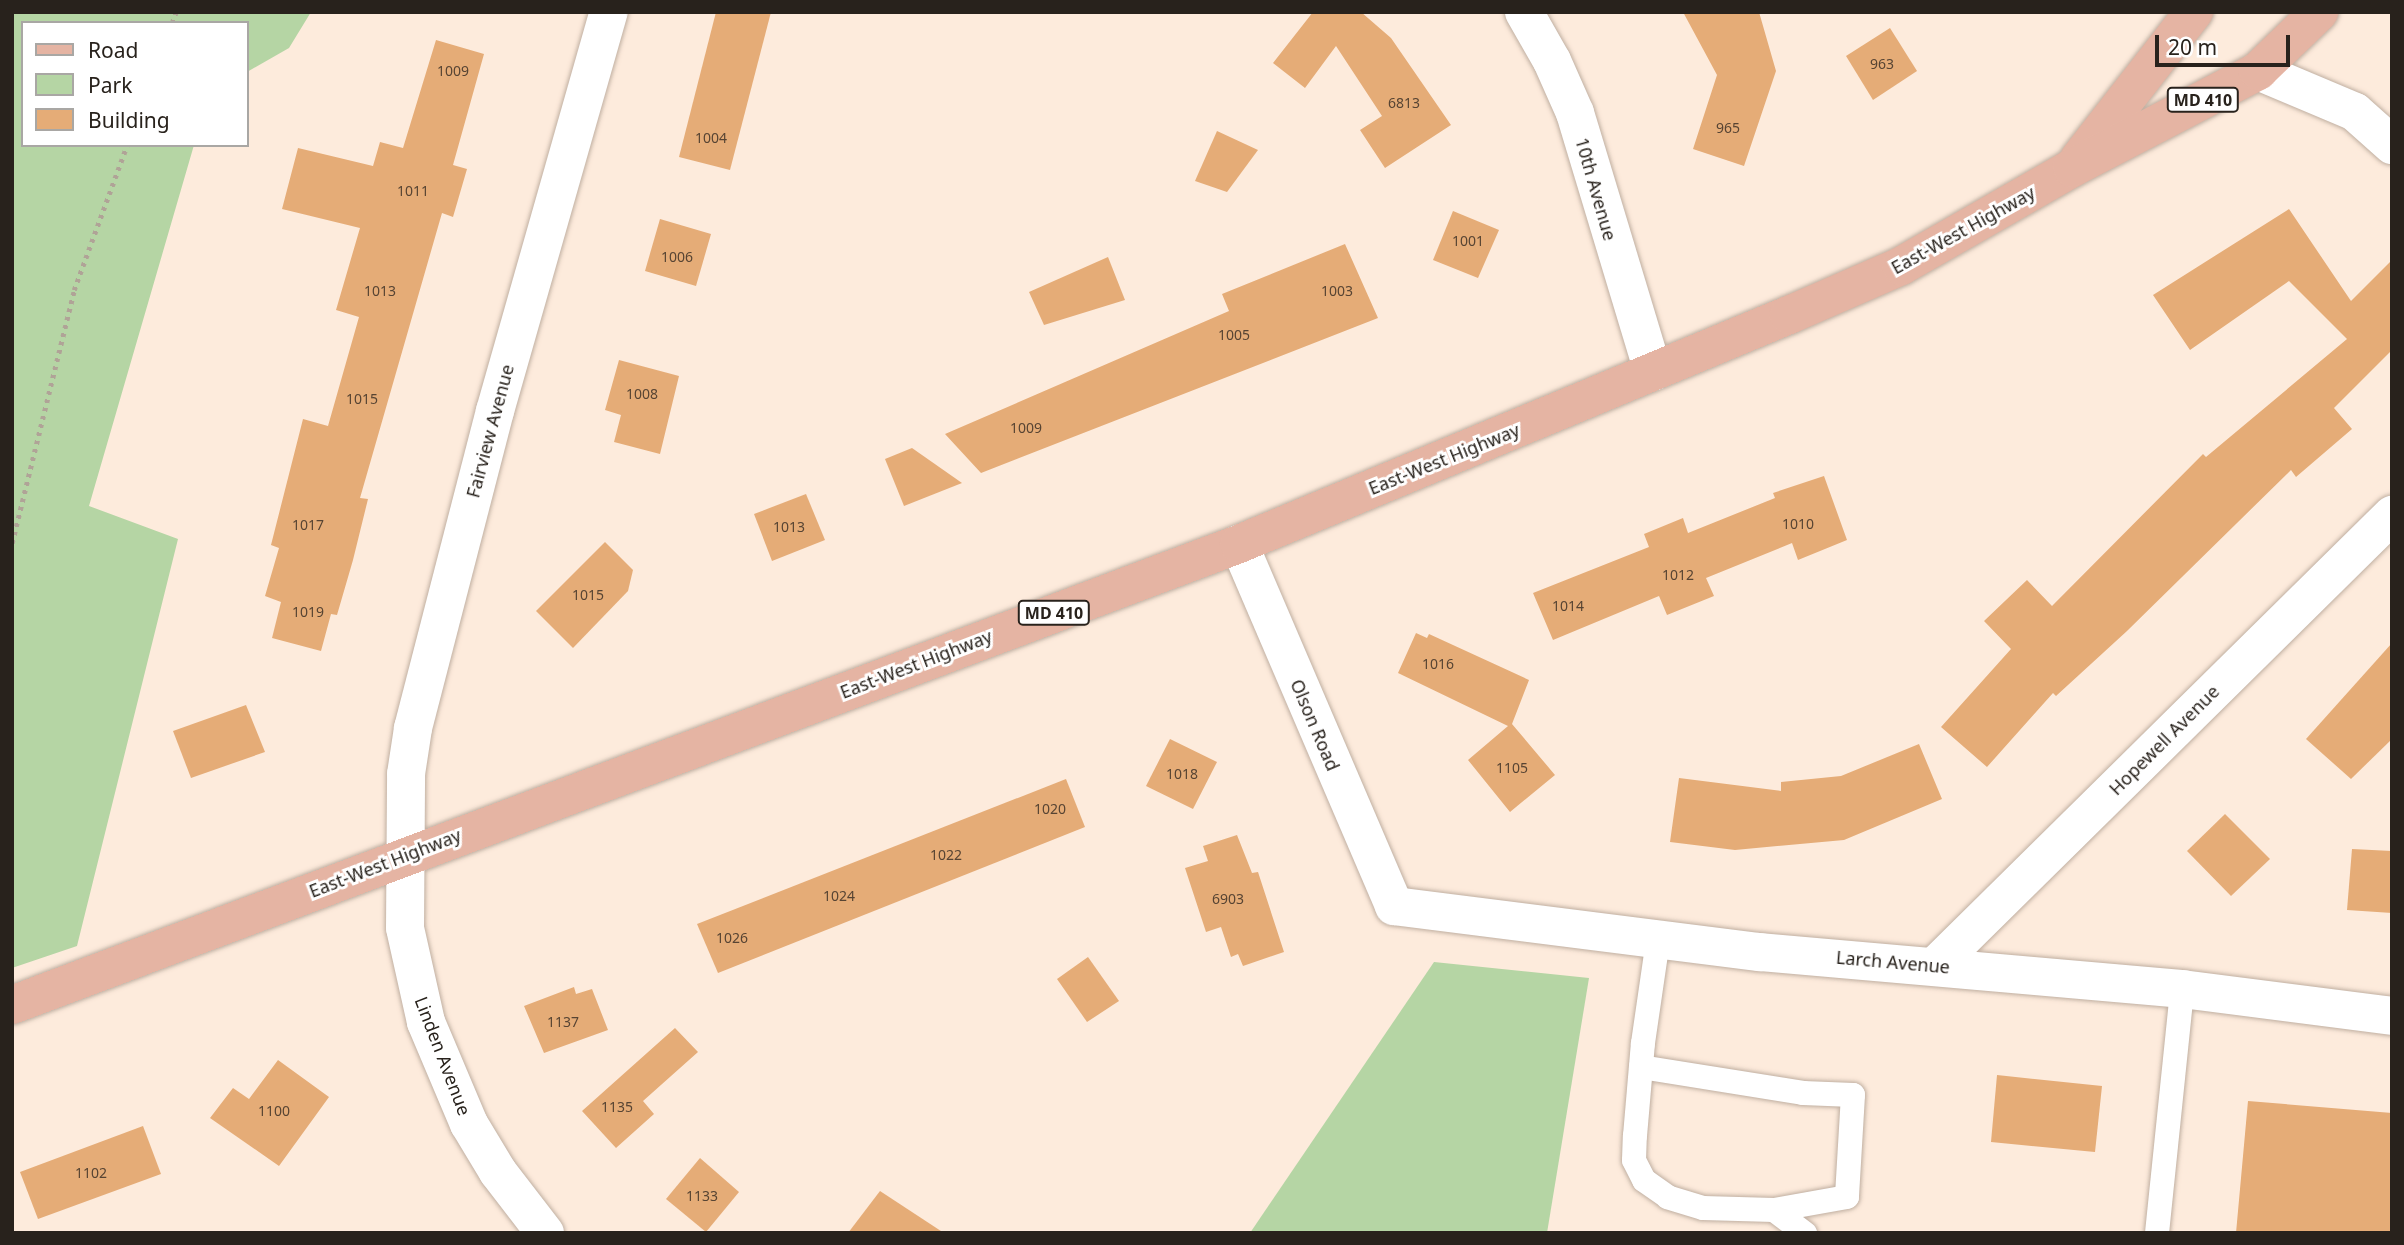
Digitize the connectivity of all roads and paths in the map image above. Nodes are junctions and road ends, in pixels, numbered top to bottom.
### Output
1 (609, 12) edge
2 (1524, 12) edge
3 (2194, 12) edge
4 (2319, 12) edge
5 (2258, 71) junction
6 (2392, 145) edge
7 (126, 147) edge
8 (2073, 168) junction
9 (1653, 372) junction
10 (2392, 515) edge
11 (12, 543) edge
12 (1239, 544) junction
13 (405, 856) junction
14 (1394, 906) joint
15 (1658, 940) junction
16 (1936, 965) junction
17 (2182, 989) junction
18 (12, 1005) edge
19 (2392, 1016) edge
20 (1641, 1067) junction
21 (1773, 1210) junction
22 (534, 1229) edge
23 (1805, 1233) edge
24 (2157, 1233) edge

1 - 13 street, Fairview Avenue
2 - 9 street, 10th Avenue
3 - 8 main road, East-West Highway / MD 410
4 - 5 main road, East-West Highway / MD 410
5 - 6 street
5 - 8 main road, East-West Highway / MD 410
7 - 11 path
8 - 9 main road, East-West Highway / MD 410
9 - 12 main road, East-West Highway / MD 410
10 - 16 street, Hopewell Avenue
12 - 13 main road, East-West Highway / MD 410
12 - 14 street, Olson Road
13 - 18 main road, East-West Highway / MD 410
13 - 22 street, Linden Avenue
14 - 15 street, Larch Avenue
15 - 16 street, Larch Avenue
15 - 20 lane
16 - 17 street, Larch Avenue
17 - 19 street, Larch Avenue
17 - 24 lane
20 - 21 lane
20 - 21 lane
21 - 23 lane

